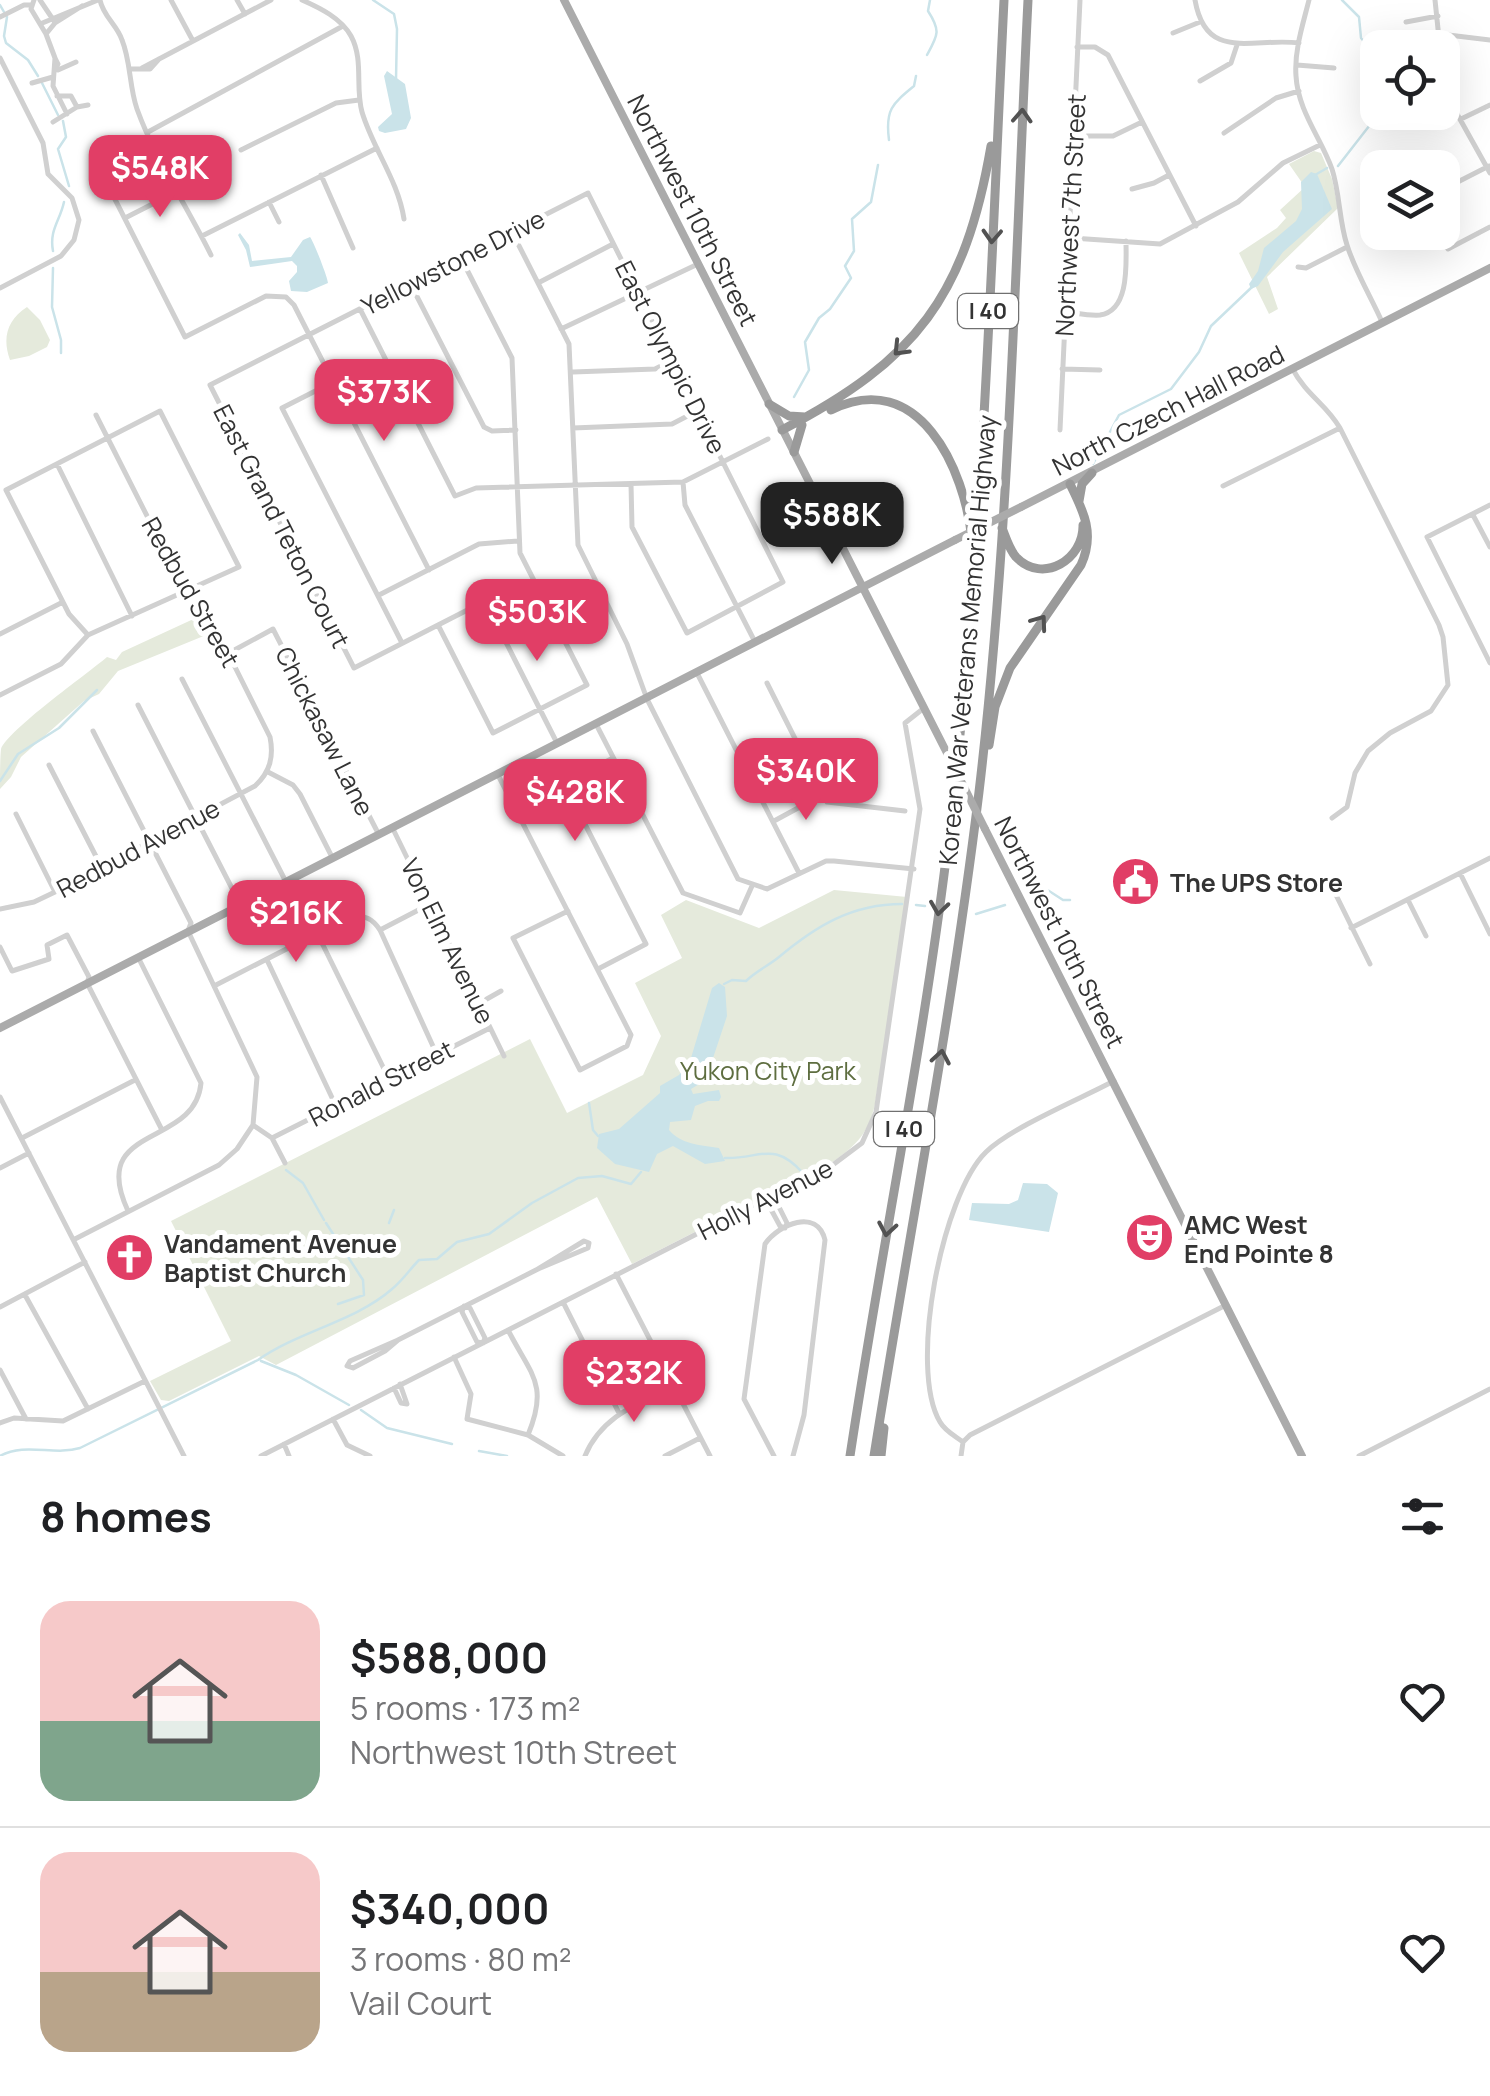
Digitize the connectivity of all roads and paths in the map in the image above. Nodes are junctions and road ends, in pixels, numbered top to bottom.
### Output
1 (99, 0) edge
2 (171, 0) edge
3 (237, 0) edge
4 (271, 0) edge
5 (302, 0) edge
6 (564, 0) edge
7 (1004, 0) edge
8 (1028, 0) edge
9 (1080, 0) edge
10 (1195, 0) edge
11 (1308, 0) edge
12 (1434, 0) edge
13 (35, 2) edge
14 (244, 14) junction
15 (1438, 16) junction
16 (0, 18) edge
17 (54, 21) junction
18 (1200, 22) junction
19 (1406, 22) dead end
20 (40, 24) junction
21 (343, 26) junction
22 (1440, 30) edge
23 (1173, 33) dead end
24 (46, 34) junction
25 (1460, 36) edge
26 (1490, 40) edge
27 (193, 41) junction
28 (1299, 43) junction
29 (1237, 45) junction
30 (1077, 47) junction
31 (0, 58) edge
32 (76, 62) dead end
33 (1297, 66) junction
34 (1334, 68) dead end
35 (131, 69) junction
36 (54, 74) junction
37 (1200, 81) dead end
38 (32, 83) dead end
39 (1299, 91) junction
40 (58, 96) junction
41 (359, 100) junction
42 (88, 104) dead end
43 (999, 104) junction
44 (1490, 105) edge
45 (77, 107) junction
46 (67, 114) junction
47 (1461, 119) joint
48 (53, 122) dead end
49 (1142, 122) junction
50 (148, 132) junction
51 (1224, 133) dead end
52 (1074, 136) junction
53 (1320, 145) junction
54 (378, 147) junction
55 (241, 150) dead end
56 (97, 164) dead end
57 (1489, 169) edge
58 (1170, 174) junction
59 (322, 175) junction
60 (1460, 182) edge
61 (1132, 189) dead end
62 (178, 191) junction
63 (588, 193) joint
64 (269, 202) junction
65 (125, 218) junction
66 (404, 219) dead end
67 (279, 222) dead end
68 (1196, 226) junction
69 (1490, 227) edge
70 (512, 232) junction
71 (202, 236) junction
72 (1071, 238) junction
73 (1126, 241) junction
74 (1460, 243) edge
75 (613, 244) junction
76 (1347, 247) junction
77 (353, 248) dead end
78 (210, 255) dead end
79 (461, 258) junction
80 (698, 264) junction
81 (1298, 267) dead end
82 (1490, 268) edge
83 (538, 282) junction
84 (410, 283) junction
85 (0, 288) edge
86 (640, 294) junction
87 (360, 310) junction
88 (1066, 312) junction
89 (1382, 322) junction
90 (562, 329) junction
91 (309, 335) junction
92 (673, 360) junction
93 (1062, 368) junction
94 (1292, 368) junction
95 (1100, 370) dead end
96 (572, 372) junction
97 (333, 382) junction
98 (210, 385) joint
99 (769, 404) junction
100 (699, 410) junction
101 (96, 415) dead end
102 (805, 421) junction
103 (573, 428) junction
104 (1340, 428) junction
105 (516, 430) junction
106 (1060, 430) dead end
107 (783, 432) junction
108 (108, 438) junction
109 (768, 439) dead end
110 (794, 452) junction
111 (724, 461) junction
112 (57, 464) junction
113 (1092, 473) junction
114 (683, 482) junction
115 (631, 484) junction
116 (1068, 485) junction
117 (518, 486) junction
118 (574, 486) junction
119 (1223, 486) dead end
120 (1080, 504) junction
121 (1490, 505) edge
122 (1472, 514) junction
123 (1001, 526) junction
124 (518, 541) junction
125 (1490, 548) edge
126 (428, 570) junction
127 (974, 571) junction
128 (864, 587) junction
129 (186, 594) junction
130 (378, 596) junction
131 (62, 602) junction
132 (738, 608) junction
133 (132, 616) junction
134 (438, 625) junction
135 (0, 634) edge
136 (88, 635) junction
137 (755, 642) junction
138 (402, 643) junction
139 (228, 654) junction
140 (1490, 663) edge
141 (697, 673) junction
142 (182, 678) dead end
143 (767, 683) dead end
144 (0, 695) edge
145 (646, 698) junction
146 (138, 705) dead end
147 (924, 708) junction
148 (540, 709) junction
149 (596, 724) junction
150 (92, 731) dead end
151 (557, 743) junction
152 (613, 758) junction
153 (50, 765) dead end
154 (268, 772) junction
155 (498, 773) junction
156 (978, 792) junction
157 (240, 794) junction
158 (822, 795) junction
159 (905, 811) dead end
160 (16, 814) dead end
161 (195, 817) junction
162 (1332, 818) dead end
163 (774, 821) junction
164 (392, 826) junction
165 (378, 833) junction
166 (150, 843) junction
167 (332, 857) junction
168 (1490, 858) edge
169 (102, 868) junction
170 (914, 869) junction
171 (799, 873) junction
172 (1460, 873) junction
173 (285, 880) junction
174 (752, 886) junction
175 (55, 892) junction
176 (1336, 895) dead end
177 (1408, 900) junction
178 (0, 901) edge
179 (240, 904) junction
180 (430, 904) junction
181 (2, 909) edge
182 (568, 911) junction
183 (1351, 928) junction
184 (188, 930) junction
185 (380, 930) junction
186 (1490, 934) edge
187 (318, 935) junction
188 (1426, 936) dead end
189 (0, 947) edge
190 (138, 957) junction
191 (267, 960) junction
192 (1370, 964) dead end
193 (598, 969) junction
194 (88, 982) junction
195 (216, 986) junction
196 (501, 992) dead end
197 (478, 1004) junction
198 (0, 1028) edge
199 (490, 1028) junction
200 (436, 1055) junction
201 (504, 1056) dead end
202 (388, 1078) junction
203 (136, 1080) junction
204 (1114, 1081) junction
205 (0, 1099) edge
206 (334, 1104) junction
207 (253, 1125) junction
208 (162, 1130) junction
209 (22, 1138) junction
210 (272, 1138) junction
211 (29, 1153) junction
212 (285, 1163) dead end
213 (0, 1168) edge
214 (770, 1197) junction
215 (128, 1210) junction
216 (785, 1228) junction
217 (75, 1239) junction
218 (86, 1262) junction
219 (538, 1269) junction
220 (616, 1274) junction
221 (25, 1295) junction
222 (562, 1302) junction
223 (1226, 1304) junction
224 (464, 1306) junction
225 (0, 1308) edge
226 (508, 1330) junction
227 (398, 1340) junction
228 (483, 1342) junction
229 (454, 1357) junction
230 (0, 1370) edge
231 (145, 1381) junction
232 (673, 1386) junction
233 (1490, 1389) edge
234 (88, 1409) junction
235 (619, 1414) junction
236 (26, 1419) junction
237 (333, 1419) junction
238 (0, 1422) edge
239 (528, 1436) junction
240 (700, 1438) junction
241 (963, 1442) junction
242 (284, 1444) junction
243 (850, 1453) edge
244 (184, 1456) edge
245 (261, 1456) edge
246 (289, 1456) edge
247 (370, 1456) edge
248 (563, 1456) edge
249 (585, 1456) edge
250 (666, 1456) edge
251 (710, 1456) edge
252 (774, 1456) edge
253 (793, 1456) edge
254 (877, 1456) edge
255 (961, 1456) edge
256 (1302, 1456) edge
257 (1359, 1456) edge

1 - 17 street
1 - 35 street
2 - 27 street
3 - 14 street
4 - 14 street
5 - 21 street
6 - 80 main road, Northwest 10th Street
7 - 43 highway, Korean War Veterans Memorial Highway / I 40
123 -> 8 highway, Korean War Veterans Memorial Highway / I 40
9 - 30 street, Northwest 7th Street
10 - 18 street
11 - 28 street
12 - 15 street
13 - 16 street
13 - 17 street
13 - 20 street
14 - 27 street
15 - 19 street
15 - 22 street
17 - 20 street
17 - 24 street
18 - 23 street
18 - 29 street
20 - 24 street
21 - 41 street
21 - 50 street
24 - 36 street
25 - 26 street
27 - 35 street
28 - 29 street
28 - 33 street
29 - 37 street
30 - 49 street
30 - 52 street, Northwest 7th Street
31 - 85 street
32 - 36 street
33 - 34 street
33 - 39 street
35 - 50 street
36 - 38 street
36 - 40 street
39 - 51 street
39 - 53 street
40 - 45 street
40 - 46 street
41 - 54 street
41 - 55 street
42 - 45 street
43 -> 102 highway
43 -> 127 highway, Korean War Veterans Memorial Highway / I 40
44 - 47 street
45 - 46 street
46 - 48 street
47 - 57 street
49 - 52 street
49 - 58 street
50 - 62 street
52 - 72 street, Northwest 7th Street
53 - 68 street
53 - 76 street
54 - 59 street
54 - 66 street
56 - 65 street
57 - 60 street
58 - 61 street
58 - 68 street
59 - 64 street
59 - 77 street
62 - 65 street
62 - 71 street
63 - 70 street, Yellowstone Drive
63 - 75 street, East Olympic Drive
64 - 67 street
64 - 71 street
65 - 91 street
68 - 73 street
69 - 74 street
70 - 79 street, Yellowstone Drive
70 - 83 street
71 - 78 street
72 - 73 street
72 - 88 street, Northwest 7th Street
73 - 88 street
75 - 83 street
75 - 86 street, East Olympic Drive
76 - 81 street
76 - 89 street
79 - 84 street, Yellowstone Drive
79 - 105 street
80 - 86 street
80 - 99 main road, Northwest 10th Street
82 - 89 main road, North Czech Hall Road
83 - 90 street
84 - 87 street, Yellowstone Drive
84 - 105 street
86 - 90 street
86 - 92 street, East Olympic Drive
87 - 91 street, Yellowstone Drive
87 - 117 street
88 - 93 street, Northwest 7th Street
89 - 94 main road, North Czech Hall Road
90 - 96 street
91 - 97 street
91 - 98 street, Yellowstone Drive
92 - 96 street
92 - 100 street, East Olympic Drive
93 - 95 street
93 - 106 street, Northwest 7th Street
94 - 104 street
94 - 113 main road, North Czech Hall Road
96 - 103 street
97 - 126 street
97 - 130 street
98 - 138 street, East Grand Teton Court
99 - 102 highway
99 - 107 main road, Northwest 10th Street
100 - 103 street
100 - 111 street, East Olympic Drive
101 - 108 street, Redbud Street
102 - 107 highway
102 - 110 highway
102 - 127 highway
103 - 118 street
104 - 119 street
104 - 162 street
105 - 117 street
107 - 110 main road, Northwest 10th Street
108 - 112 street
108 - 129 street, Redbud Street
108 - 129 street
109 - 111 street
110 - 128 main road, Northwest 10th Street
111 - 114 street
111 - 132 street, East Olympic Drive
112 - 131 street
112 - 133 street
113 - 116 main road, North Czech Hall Road
113 - 120 highway
114 - 115 street
114 - 132 street
115 - 118 street
115 - 132 street
116 - 120 highway
116 - 123 highway
116 - 128 main road, North Czech Hall Road, bridge
117 - 118 street
117 - 124 street
118 - 145 street
156 -> 120 highway
121 - 122 street
122 - 125 street
122 - 140 street
123 - 156 highway, Korean War Veterans Memorial Highway / I 40
124 - 126 street
124 - 148 street
126 - 130 street
127 -> 243 highway, Korean War Veterans Memorial Highway / I 40
128 - 137 main road, North Czech Hall Road
128 - 147 main road, Northwest 10th Street
129 - 133 street
129 - 139 street, Redbud Street
130 - 138 street
131 - 135 street
131 - 136 street
132 - 137 street
133 - 136 street
134 - 138 street
134 - 148 street
134 - 148 street
136 - 144 street
137 - 141 main road, North Czech Hall Road
139 - 154 street, Redbud Street
139 - 165 street, Chickasaw Lane
141 - 145 main road, North Czech Hall Road
141 - 163 street
142 - 157 street
143 - 158 street
145 - 149 main road, North Czech Hall Road
145 - 174 street
146 - 161 street
147 - 170 street, Holly Avenue
147 - 204 main road, Northwest 10th Street, bridge
148 - 151 street
149 - 151 main road, North Czech Hall Road
149 - 152 street
150 - 166 street
151 - 155 main road, North Czech Hall Road
152 - 174 street
152 - 193 street
153 - 169 street
154 - 157 street, Redbud Avenue
154 - 167 street
155 - 164 main road, North Czech Hall Road
155 - 182 street
254 -> 156 highway, Korean War Veterans Memorial Highway / I 40
157 - 161 street, Redbud Avenue
157 - 173 street
158 - 159 street
158 - 163 street
160 - 175 street
161 - 166 street, Redbud Avenue
161 - 179 street
163 - 171 street
164 - 165 main road, North Czech Hall Road
164 - 180 street, Von Elm Avenue
165 - 167 main road, North Czech Hall Road
166 - 169 street, Redbud Avenue
166 - 184 street
167 - 173 main road, North Czech Hall Road
168 - 172 street
169 - 175 street, Redbud Avenue
170 - 171 street
170 - 214 street, Holly Avenue
171 - 174 street
172 - 177 street
172 - 186 street
173 - 179 main road, North Czech Hall Road
175 - 181 street, Redbud Avenue
176 - 183 street
177 - 183 street
177 - 188 street
178 - 181 street
179 - 184 main road, North Czech Hall Road
180 - 185 street
180 - 197 street, Von Elm Avenue
182 - 193 street
182 - 193 street
183 - 192 street
184 - 190 main road, North Czech Hall Road
184 - 195 street
185 - 187 street
185 - 200 street
187 - 191 street
187 - 202 street
189 - 194 street
190 - 194 main road, North Czech Hall Road
190 - 208 street
191 - 195 street
191 - 206 street
194 - 198 main road, North Czech Hall Road
194 - 203 street
195 - 207 street
196 - 197 street
197 - 199 street, Von Elm Avenue
199 - 200 street, Ronald Street
199 - 201 street, Von Elm Avenue
200 - 202 street, Ronald Street
202 - 206 street, Ronald Street
203 - 208 street
203 - 209 street
204 - 223 main road, Northwest 10th Street
204 - 241 street
205 - 209 street
206 - 210 street, Ronald Street
207 - 210 street
207 - 215 street
208 - 215 street
209 - 211 street
210 - 212 street
211 - 213 street
211 - 217 street
214 - 216 street
214 - 220 street, Holly Avenue
215 - 217 street
216 - 252 street
216 - 253 street
217 - 218 street
218 - 221 street
218 - 231 street
219 - 219 street
219 - 224 street
220 - 222 street, Holly Avenue
220 - 232 street
221 - 225 street
221 - 234 street
222 - 226 street, Holly Avenue
222 - 235 street
223 - 241 street
223 - 256 main road, Northwest 10th Street
224 - 227 street
224 - 228 street
226 - 228 street, Holly Avenue
226 - 239 street
227 - 227 street
228 - 229 street, Holly Avenue
229 - 237 street, Holly Avenue
229 - 239 street
230 - 236 street
231 - 234 street
231 - 244 street
232 - 235 street
232 - 240 street
233 - 257 street
234 - 236 street
235 - 249 street
236 - 238 street
237 - 242 street, Holly Avenue
237 - 247 street
239 - 248 street
240 - 250 street
240 - 251 street
241 - 255 street
242 - 245 street, Holly Avenue
242 - 246 street

